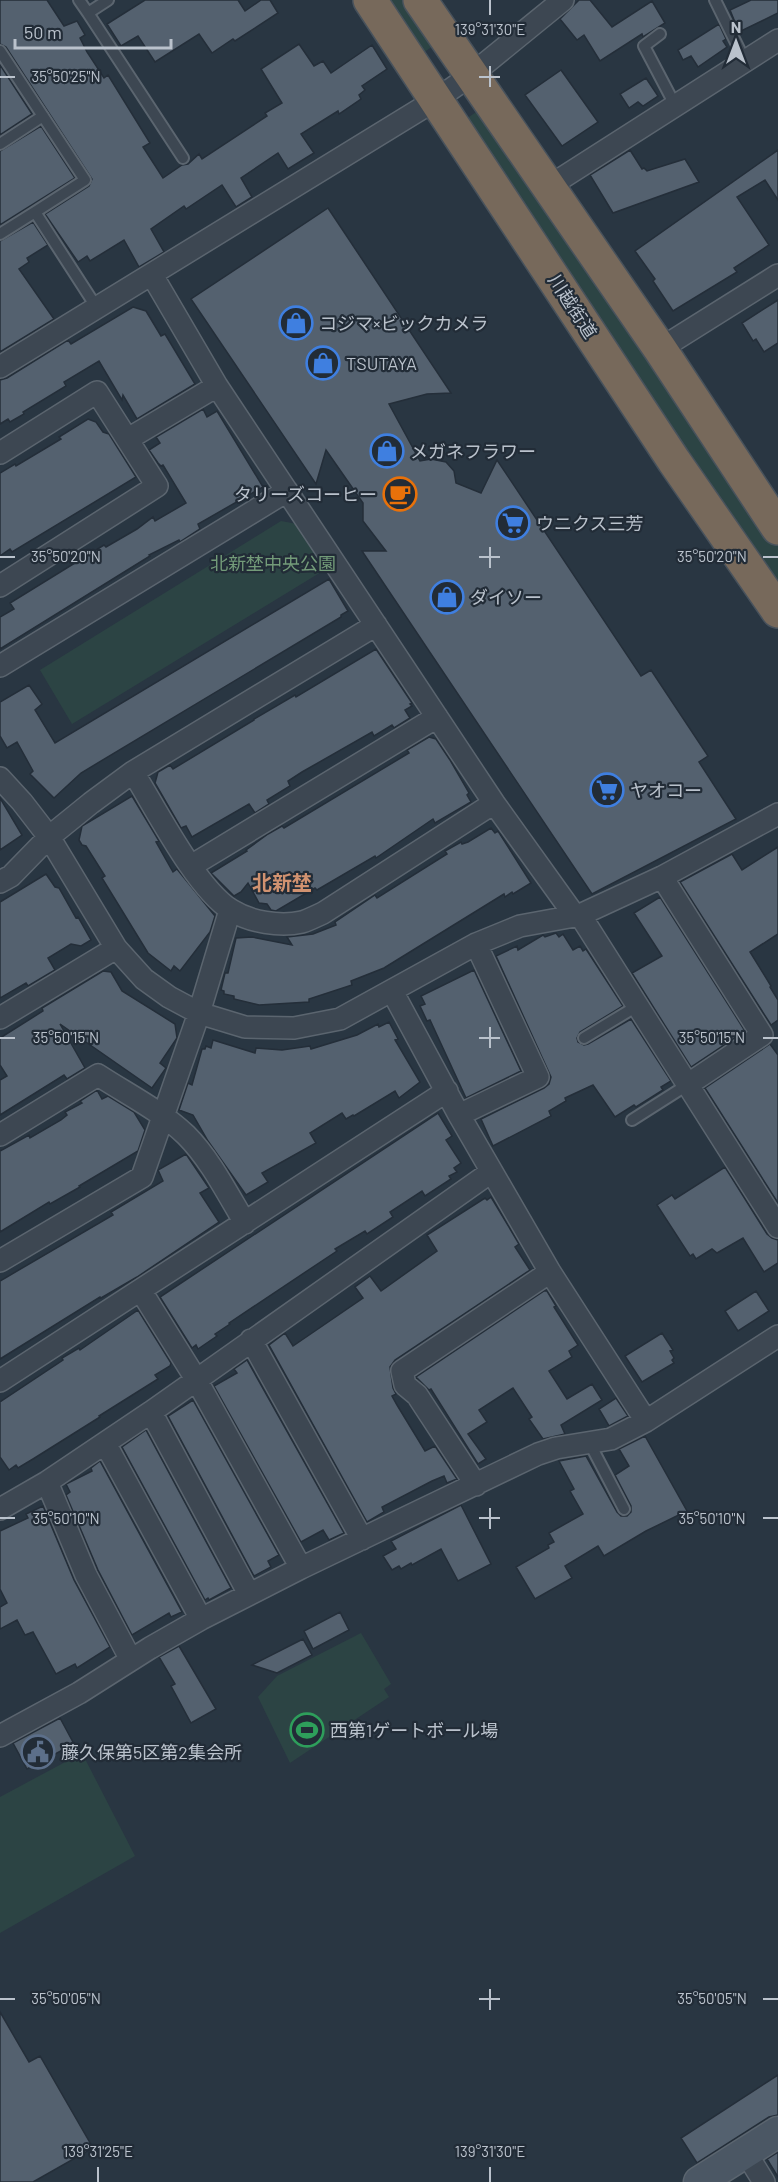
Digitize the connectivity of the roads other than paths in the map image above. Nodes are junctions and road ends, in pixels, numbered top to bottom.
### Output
1 (80, 0) edge
2 (108, 0) edge
3 (370, 0) edge
4 (563, 0) edge
5 (715, 0) edge
6 (428, 3) edge
7 (88, 13) junction
8 (660, 34) dead end
9 (778, 40) edge
10 (0, 53) edge
11 (745, 61) junction
12 (471, 75) junction
13 (437, 99) junction
14 (675, 105) junction
15 (43, 116) junction
16 (0, 144) edge
17 (183, 158) dead end
18 (548, 187) junction
19 (35, 212) junction
20 (0, 234) edge
21 (152, 275) junction
22 (778, 275) edge
23 (97, 308) junction
24 (660, 349) junction
25 (0, 367) edge
26 (217, 386) junction
27 (128, 439) junction
28 (0, 453) edge
29 (287, 491) junction
30 (778, 528) edge
31 (0, 586) edge
32 (778, 611) edge
33 (376, 625) junction
34 (0, 666) edge
35 (437, 717) junction
36 (134, 772) junction
37 (0, 778) edge
38 (494, 802) junction
39 (778, 814) edge
40 (49, 837) junction
41 (191, 866) junction
42 (662, 877) junction
43 (0, 882) edge
44 (230, 910) junction
45 (578, 916) junction
46 (476, 944) junction
47 (116, 948) junction
48 (392, 992) junction
49 (637, 1006) junction
50 (199, 1013) junction
51 (0, 1018) edge
52 (584, 1038) dead end
53 (687, 1084) junction
54 (447, 1091) junction
55 (459, 1115) junction
56 (162, 1116) junction
57 (632, 1119) dead end
58 (0, 1135) edge
59 (491, 1172) junction
60 (245, 1223) junction
61 (778, 1227) edge
62 (0, 1261) edge
63 (550, 1272) junction
64 (141, 1291) junction
65 (778, 1336) edge
66 (251, 1340) junction
67 (196, 1379) junction
68 (0, 1381) edge
69 (151, 1412) junction
70 (646, 1420) junction
71 (589, 1442) junction
72 (105, 1443) junction
73 (47, 1482) junction
74 (476, 1485) junction
75 (0, 1509) edge
76 (624, 1509) dead end
77 (362, 1539) junction
78 (301, 1568) junction
79 (249, 1594) junction
80 (201, 1619) junction
81 (131, 1660) junction
82 (0, 1736) edge
83 (778, 2132) edge
84 (746, 2153) junction
85 (699, 2182) edge
86 (764, 2182) edge

1 - 7 lane
2 - 7 lane
3 - 13 highway, 川越街道
4 - 12 street
5 - 11 lane
6 - 12 highway
7 - 17 lane
8 - 14 lane
9 - 11 street
10 - 15 lane
11 - 14 street
12 - 13 street
12 - 18 highway
13 - 21 street
13 - 32 highway, 川越街道
14 - 18 street
15 - 16 lane
15 - 19 lane
18 - 24 highway
19 - 20 lane
19 - 23 lane
21 - 23 street
21 - 26 street
22 - 24 street
23 - 25 street
24 - 30 highway
26 - 27 street
26 - 29 street
27 - 28 street
27 - 31 street
29 - 33 street
29 - 34 street
33 - 35 street
33 - 36 street
35 - 38 street
35 - 41 street
36 - 40 street
36 - 41 street
37 - 40 street
38 - 44 street
38 - 45 street
39 - 42 street
40 - 43 street
40 - 47 street
41 - 44 street
42 - 45 street
42 - 53 street
44 - 50 street
45 - 46 street
45 - 49 street
46 - 48 street
46 - 55 street
47 - 50 street
47 - 51 street
48 - 50 street
48 - 54 street
49 - 52 lane
49 - 53 street
50 - 56 street
53 - 57 lane
53 - 61 street
54 - 55 street
54 - 60 street
55 - 59 street
56 - 58 street
56 - 60 street
56 - 62 street
59 - 63 street
59 - 66 street
60 - 64 street
63 - 70 street
63 - 74 street
64 - 67 street
64 - 68 street
65 - 70 street
66 - 67 street
66 - 77 street
67 - 69 street
67 - 78 street
69 - 72 street
69 - 79 street
70 - 71 street
71 - 74 street
71 - 76 lane
72 - 73 street
72 - 80 street
73 - 75 street
73 - 81 street
74 - 77 street
77 - 78 street
78 - 79 street
79 - 80 street
80 - 81 street
81 - 82 street
83 - 84 main road
84 - 85 main road
84 - 86 street

